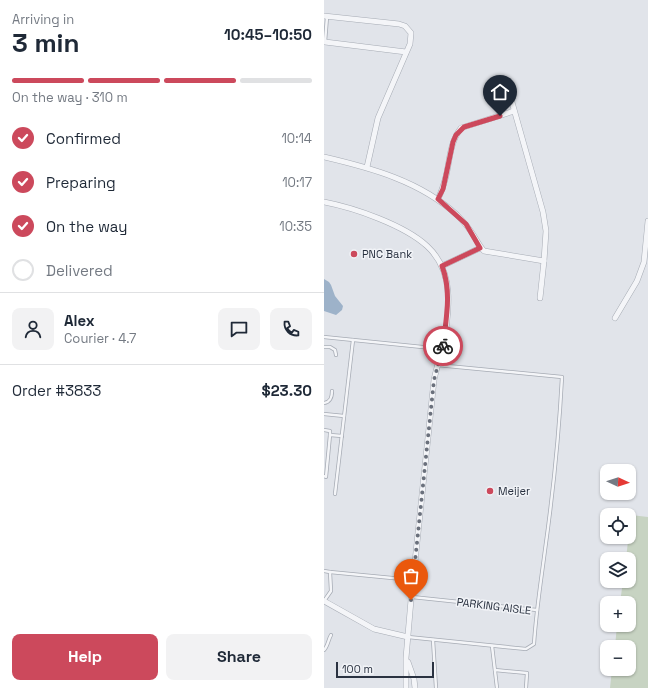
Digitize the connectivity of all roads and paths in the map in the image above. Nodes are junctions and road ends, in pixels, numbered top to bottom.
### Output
1 (326, 16) edge
2 (325, 42) edge
3 (406, 52) junction
4 (506, 82) dead end
5 (514, 111) junction
6 (324, 157) edge
7 (367, 167) junction
8 (438, 199) junction
9 (324, 202) edge
10 (648, 221) edge
11 (480, 248) junction
12 (544, 261) junction
13 (442, 266) junction
14 (540, 298) dead end
15 (615, 318) dead end
16 (324, 337) edge
17 (353, 340) junction
18 (324, 347) edge
19 (442, 349) junction
20 (336, 355) dead end
21 (437, 365) junction
22 (332, 391) dead end
23 (324, 403) edge
24 (324, 414) edge
25 (344, 416) junction
26 (324, 430) edge
27 (330, 435) junction
28 (342, 436) junction
29 (324, 476) edge
30 (335, 494) dead end
31 (324, 571) edge
32 (330, 572) junction
33 (413, 580) junction
34 (411, 597) junction
35 (324, 601) edge
36 (537, 610) junction
37 (331, 635) dead end
38 (408, 637) junction
39 (433, 640) junction
40 (328, 641) junction
41 (324, 644) edge
42 (492, 646) junction
43 (324, 650) edge
44 (406, 658) junction
45 (495, 670) junction
46 (406, 688) edge
47 (415, 688) edge
48 (436, 688) edge
49 (496, 688) edge
50 (526, 688) edge

1 - 2 lane
1 - 3 street
2 - 3 street
3 - 7 street
4 - 5 street
5 - 8 street
5 - 12 street
6 - 7 street
7 - 8 street
8 - 11 street
9 - 13 street
10 - 15 street
11 - 12 street
11 - 13 street
12 - 14 street
13 - 19 street
16 - 17 lane
17 - 19 lane
17 - 25 lane
18 - 20 lane
19 - 21 street
21 - 33 street
21 - 36 lane
22 - 23 lane
24 - 25 lane
25 - 28 lane
26 - 27 lane
27 - 28 lane
27 - 29 lane
28 - 30 lane
31 - 32 lane
32 - 33 lane
32 - 35 lane
33 - 34 street
34 - 36 lane, PARKING AISLE
34 - 38 street
35 - 38 street
36 - 42 lane, PARKING AISLE
37 - 40 lane
38 - 39 lane, PARKING AISLE
38 - 44 street
39 - 42 lane, PARKING AISLE
39 - 48 lane
40 - 41 lane
40 - 43 lane
42 - 45 lane
44 - 46 street
44 - 47 street
45 - 49 lane
45 - 50 lane

